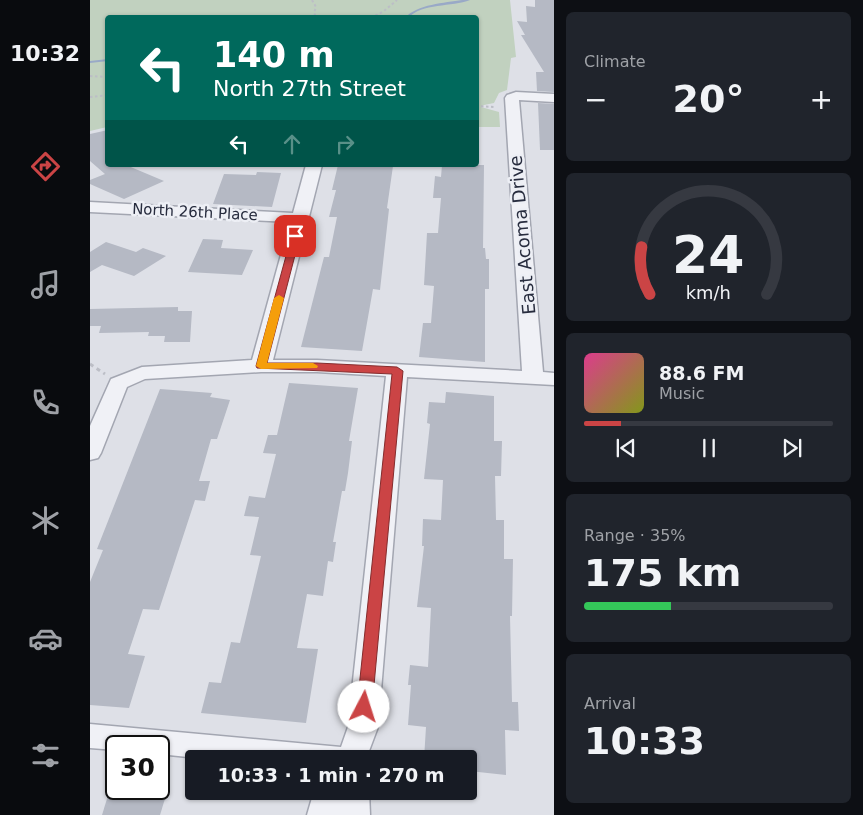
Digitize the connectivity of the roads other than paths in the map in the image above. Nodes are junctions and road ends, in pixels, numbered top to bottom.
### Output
1 (554, 98) edge
2 (313, 167) edge
3 (90, 206) edge
4 (300, 218) junction
5 (261, 366) junction
6 (397, 371) junction
7 (534, 378) junction
8 (554, 379) edge
9 (90, 453) edge
10 (90, 736) edge
11 (243, 750) edge
12 (354, 750) edge
13 (326, 800) edge
14 (354, 800) edge
15 (323, 815) edge
16 (354, 815) edge

1 - 7 street, East Acoma Drive
2 - 4 street
3 - 4 street, North 26th Place
4 - 5 street
5 - 6 street
5 - 9 street
6 - 7 street
6 - 12 street
7 - 8 street
10 - 11 street
13 - 15 street
14 - 16 street

